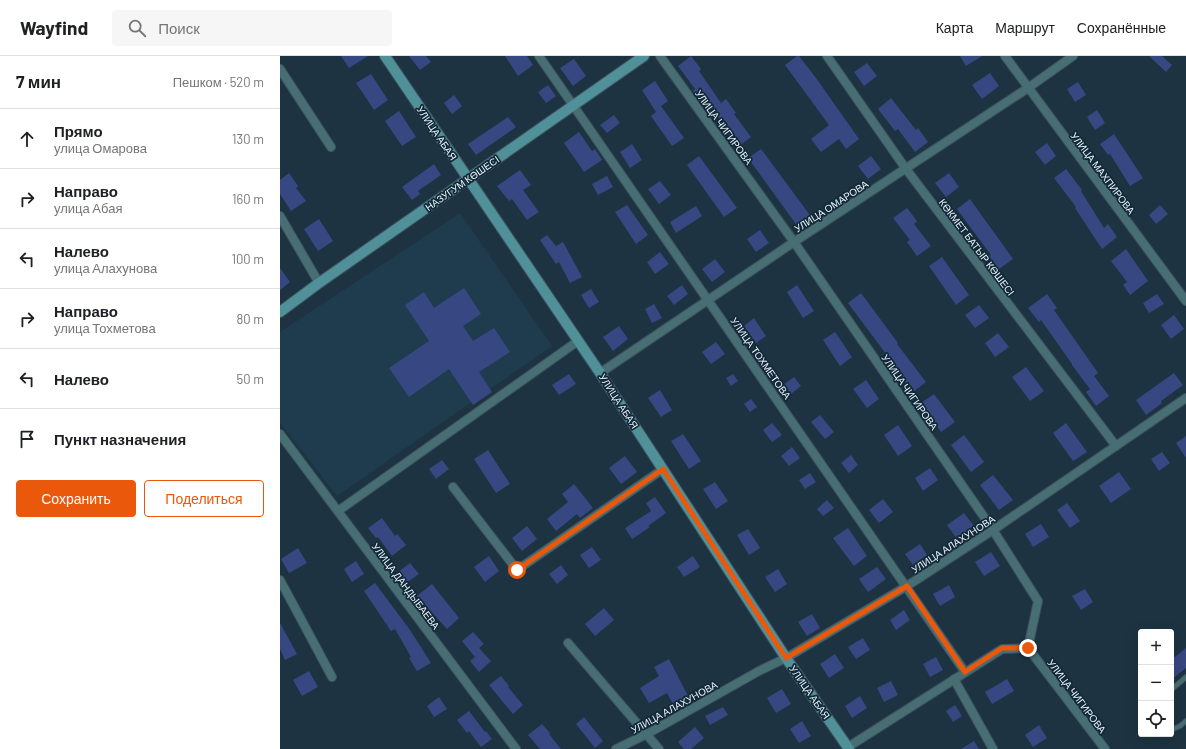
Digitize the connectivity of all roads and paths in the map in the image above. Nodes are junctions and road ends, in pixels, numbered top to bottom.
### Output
1 (385, 56) edge
2 (539, 56) edge
3 (644, 56) edge
4 (660, 56) edge
5 (827, 56) edge
6 (1005, 56) edge
7 (1073, 56) edge
8 (280, 69) edge
9 (1028, 88) junction
10 (574, 105) junction
11 (331, 147) dead end
12 (906, 169) junction
13 (468, 179) junction
14 (280, 216) edge
15 (794, 242) junction
16 (319, 283) junction
17 (708, 300) junction
18 (1186, 301) edge
19 (280, 312) edge
20 (578, 341) junction
21 (600, 373) junction
22 (1186, 398) edge
23 (280, 434) edge
24 (1116, 446) junction
25 (663, 469) junction
26 (453, 487) dead end
27 (338, 511) junction
28 (993, 530) junction
29 (280, 580) edge
30 (907, 586) junction
31 (568, 643) dead end
32 (1028, 648) junction
33 (786, 658) junction
34 (965, 672) junction
35 (332, 677) dead end
36 (1186, 678) edge
37 (954, 679) junction
38 (1174, 688) edge
39 (1186, 721) edge
40 (1174, 729) edge
41 (646, 734) junction
42 (849, 748) edge
43 (516, 749) edge
44 (616, 749) edge
45 (659, 749) edge
46 (993, 749) edge
47 (1105, 749) edge

1 - 13 street, УЛИЦА АБАЯ
2 - 10 street, УЛИЦА ТОХМЕТОВА
3 - 10 street, НАЗУГУМ КӨШЕСІ
4 - 15 street, УЛИЦА ЧИГИРОВА
5 - 12 street, КӨКМЕТ БАТЫР КӨШЕСІ
6 - 9 street, УЛИЦА МАХПИРОВА
7 - 9 street, УЛИЦА ОМАРОВА
8 - 11 street
9 - 12 street, УЛИЦА ОМАРОВА
9 - 18 street, УЛИЦА МАХПИРОВА
10 - 13 street, НАЗУГУМ КӨШЕСІ
10 - 17 street, УЛИЦА ТОХМЕТОВА
12 - 15 street, УЛИЦА ОМАРОВА
12 - 24 street, КӨКМЕТ БАТЫР КӨШЕСІ
13 - 16 street, НАЗУГУМ КӨШЕСІ
13 - 20 street, УЛИЦА АБАЯ
14 - 16 street
15 - 17 street, УЛИЦА ОМАРОВА
15 - 28 street, УЛИЦА ЧИГИРОВА
16 - 19 street, НАЗУГУМ КӨШЕСІ
17 - 21 street, УЛИЦА ОМАРОВА
17 - 30 street, УЛИЦА ТОХМЕТОВА
20 - 21 street, УЛИЦА АБАЯ
20 - 27 street
21 - 25 street, УЛИЦА АБАЯ
22 - 24 street, УЛИЦА АЛАХУНОВА
23 - 27 street, УЛИЦА ДАНДЫБАЕВА
24 - 28 street, УЛИЦА АЛАХУНОВА
25 - 26 street
25 - 33 street, УЛИЦА АБАЯ
27 - 43 street, УЛИЦА ДАНДЫБАЕВА
28 - 30 street, УЛИЦА АЛАХУНОВА
28 - 32 street, УЛИЦА ЧИГИРОВА
29 - 35 street
30 - 33 street, УЛИЦА АЛАХУНОВА
30 - 34 street, УЛИЦА ТОХМЕТОВА
31 - 41 street
32 - 34 street
32 - 47 street, УЛИЦА ЧИГИРОВА
33 - 41 street, УЛИЦА АЛАХУНОВА
33 - 42 street, УЛИЦА АБАЯ
34 - 37 street
36 - 38 lane
37 - 42 street
37 - 46 street
39 - 40 lane
41 - 44 street, УЛИЦА АЛАХУНОВА
41 - 45 street

